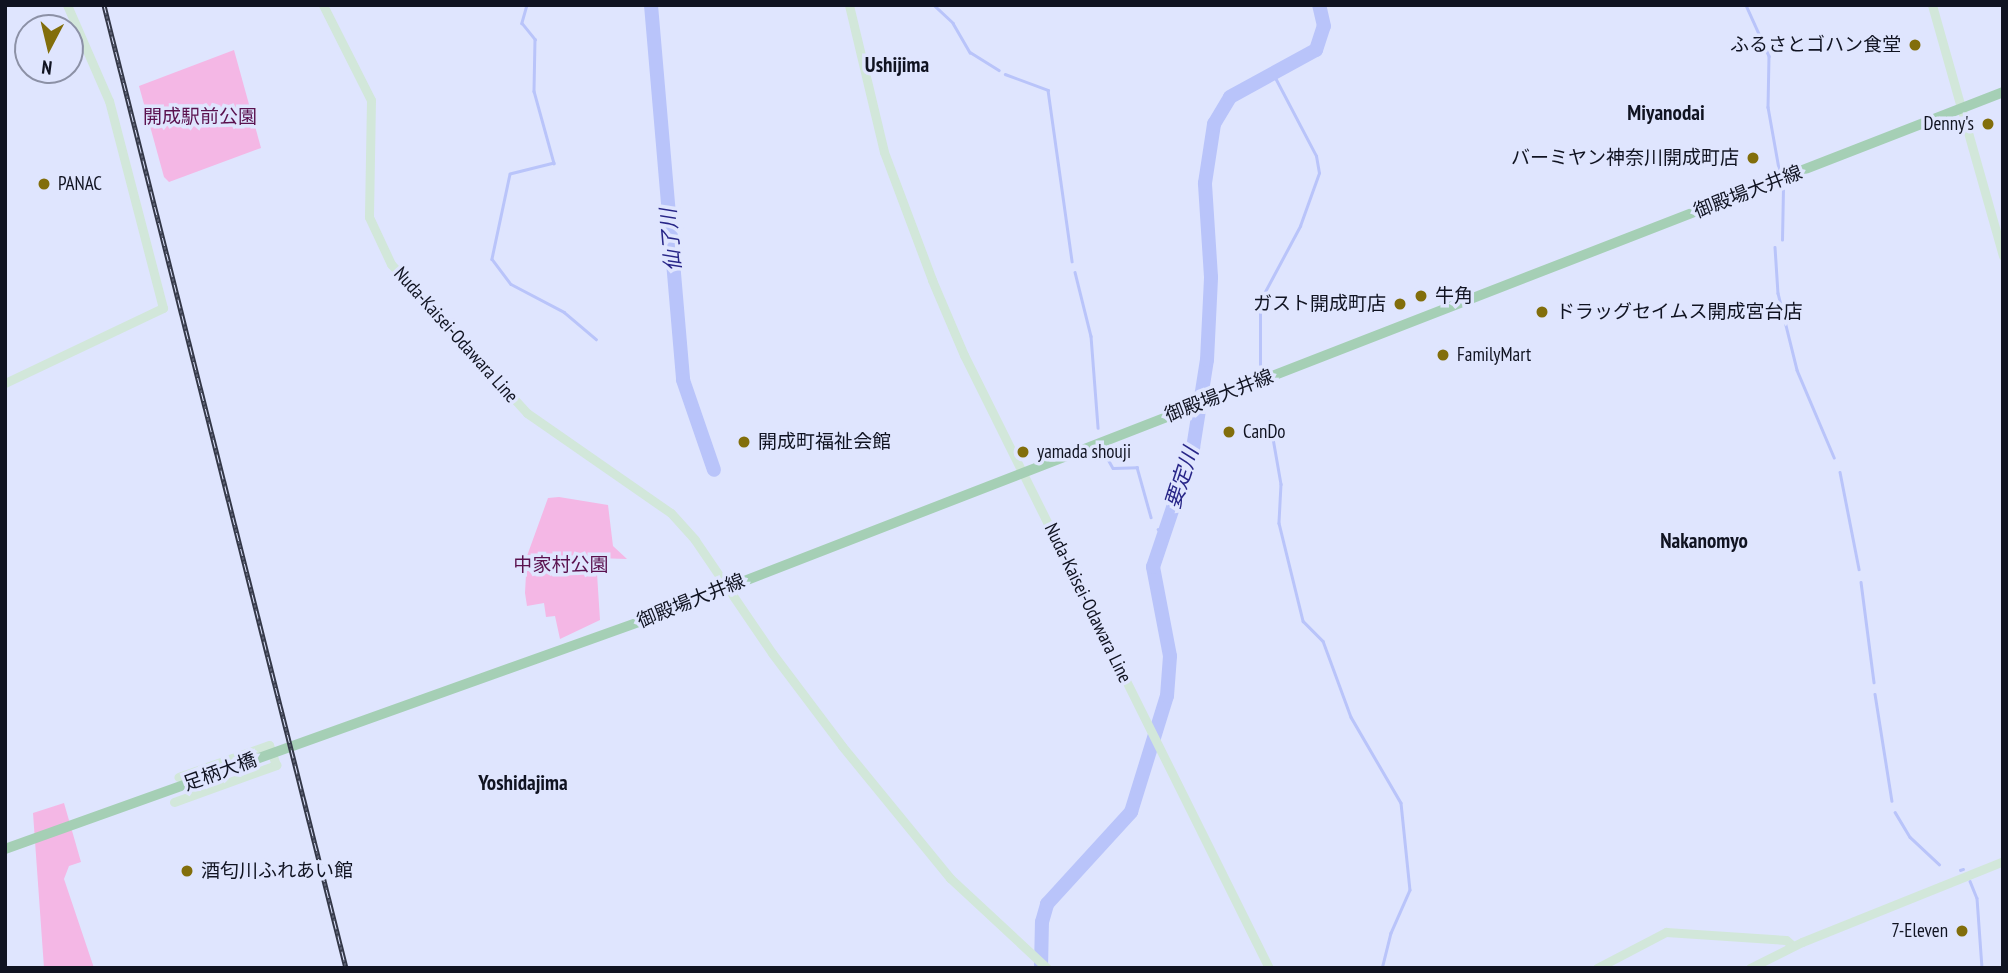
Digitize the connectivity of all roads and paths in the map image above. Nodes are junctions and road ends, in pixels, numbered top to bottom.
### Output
1 (67, 5) edge
2 (323, 5) edge
3 (849, 5) edge
4 (1932, 5) edge
5 (2003, 92) edge
6 (1961, 109) junction
7 (2003, 256) edge
8 (5, 383) edge
9 (1024, 473) junction
10 (727, 587) junction
11 (435, 697) joint
12 (272, 754) junction
13 (178, 777) dead end
14 (174, 802) dead end
15 (5, 849) edge
16 (2003, 861) edge
17 (1793, 946) junction
18 (1046, 967) edge
19 (1269, 968) edge
20 (1597, 968) edge
21 (1750, 968) edge

1 - 8 street
2 - 10 street, Nuda-Kaisei-Odawara Line
3 - 9 street, Nuda-Kaisei-Odawara Line
4 - 6 street
5 - 6 main road, 御殿場大井線
6 - 7 street
6 - 9 main road, 御殿場大井線
9 - 10 main road, 御殿場大井線
9 - 19 street, Nuda-Kaisei-Odawara Line
10 - 11 main road, 御殿場大井線
10 - 18 street, Nuda-Kaisei-Odawara Line
11 - 12 main road, 足柄大橋
12 - 13 street
12 - 14 street
12 - 15 main road, 足柄大橋
16 - 17 street
17 - 20 street
17 - 21 street

